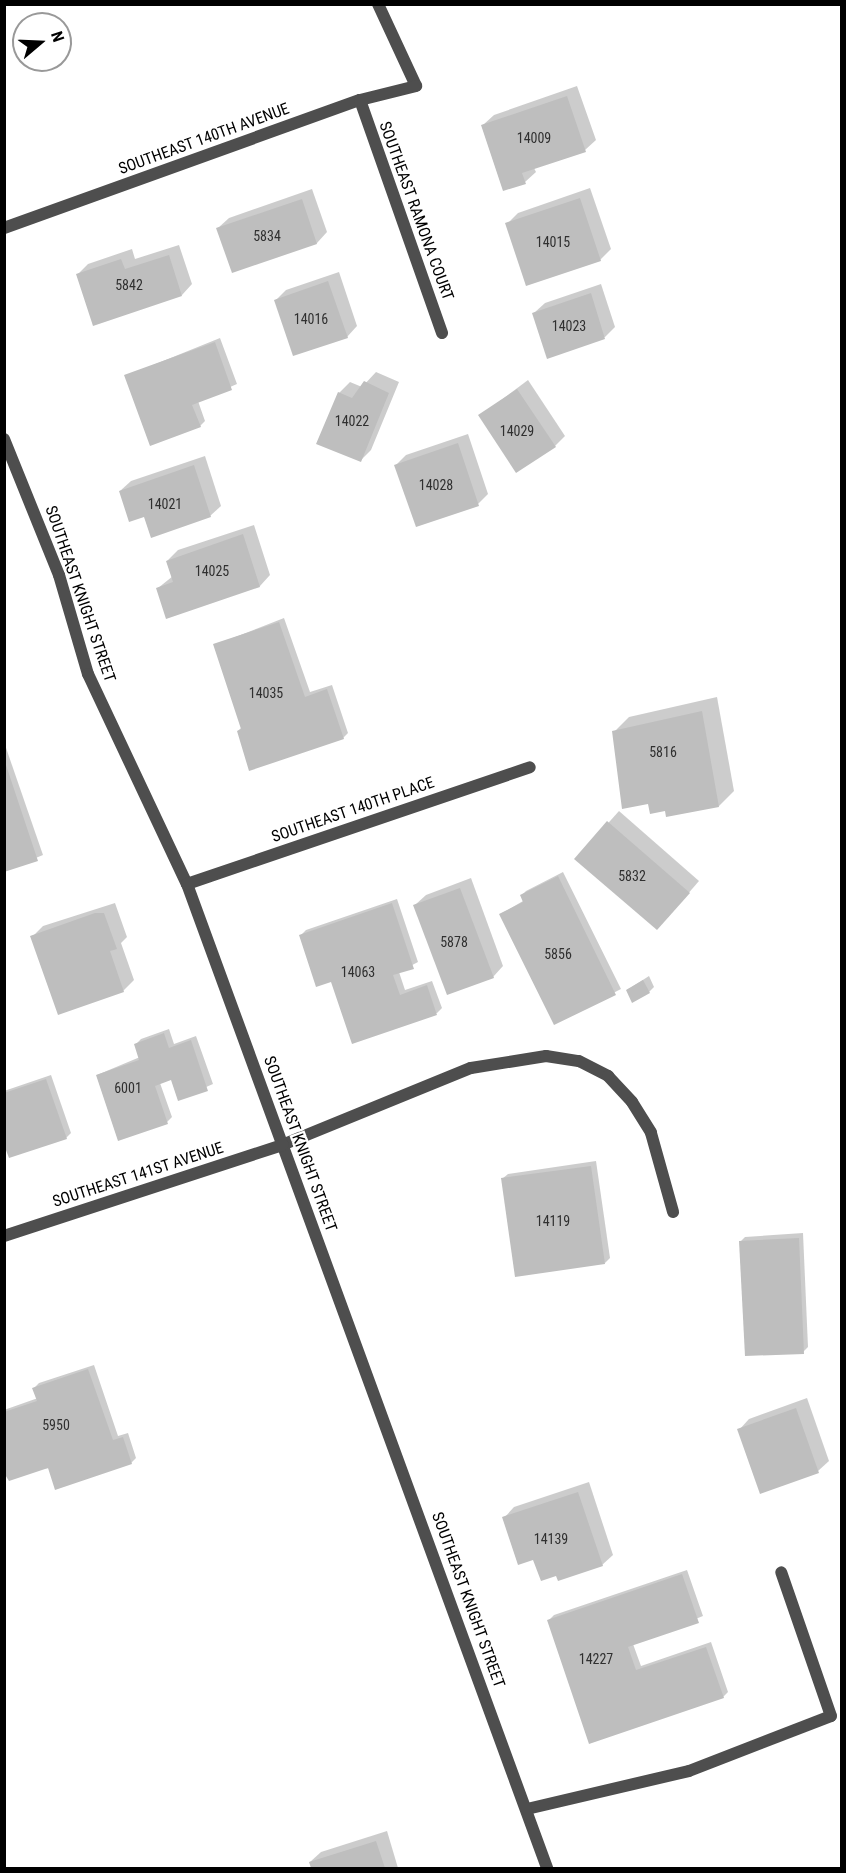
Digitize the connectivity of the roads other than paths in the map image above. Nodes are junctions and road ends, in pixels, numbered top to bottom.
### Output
1 (378, 4) edge
2 (360, 100) junction
3 (4, 228) edge
4 (442, 333) dead end
5 (4, 439) edge
6 (530, 767) dead end
7 (187, 884) junction
8 (282, 1146) junction
9 (673, 1212) dead end
10 (4, 1236) edge
11 (781, 1572) dead end
12 (527, 1809) junction
13 (547, 1869) edge

1 - 2 street, SOUTHEAST 140TH AVENUE
2 - 3 street, SOUTHEAST 140TH AVENUE
2 - 4 street, SOUTHEAST RAMONA COURT
5 - 7 street, SOUTHEAST KNIGHT STREET
6 - 7 street, SOUTHEAST 140TH PLACE
7 - 8 street, SOUTHEAST KNIGHT STREET
8 - 9 street, SOUTHEAST 141ST AVENUE
8 - 10 street, SOUTHEAST 141ST AVENUE
8 - 12 street, SOUTHEAST KNIGHT STREET
11 - 12 street
12 - 13 street, SOUTHEAST KNIGHT STREET

